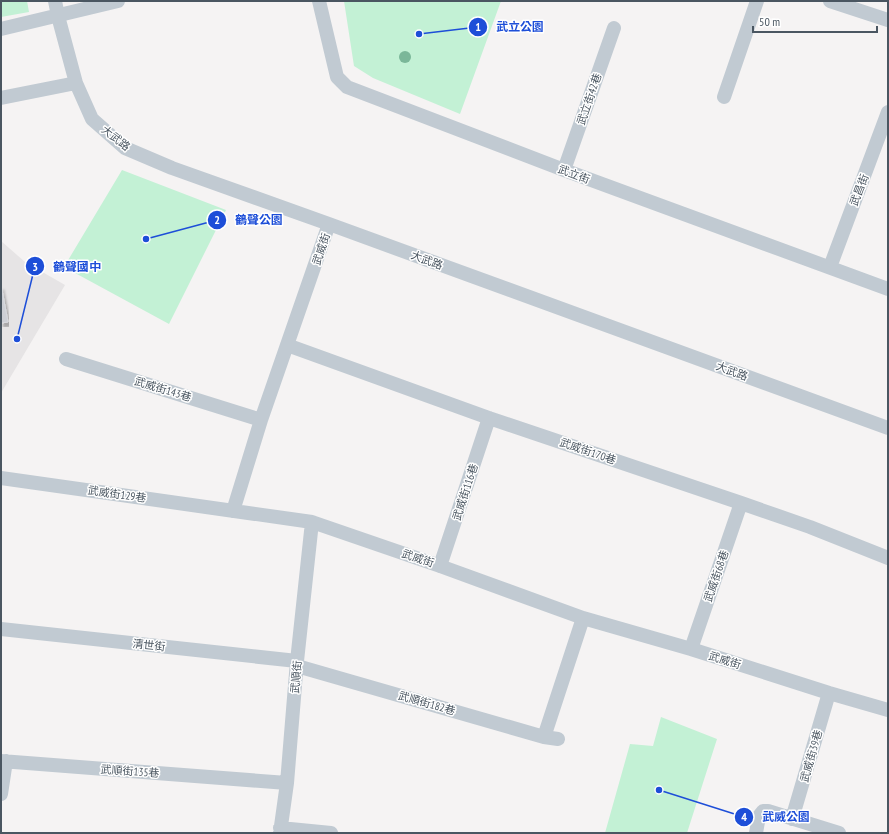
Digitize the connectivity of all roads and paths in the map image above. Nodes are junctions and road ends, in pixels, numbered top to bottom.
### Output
1 (55, 1) edge
2 (118, 1) edge
3 (319, 1) edge
4 (757, 1) edge
5 (830, 1) edge
6 (58, 16) junction
7 (888, 20) edge
8 (614, 28) dead end
9 (1, 29) edge
10 (76, 83) junction
11 (724, 97) dead end
12 (1, 98) edge
13 (888, 112) edge
14 (564, 170) junction
15 (329, 224) junction
16 (830, 268) junction
17 (888, 289) edge
18 (287, 345) junction
19 (66, 359) dead end
20 (489, 418) junction
21 (261, 420) junction
22 (888, 428) edge
23 (1, 478) edge
24 (741, 503) junction
25 (233, 511) junction
26 (312, 522) junction
27 (888, 558) edge
28 (440, 566) junction
29 (583, 618) junction
30 (1, 629) edge
31 (691, 649) junction
32 (297, 664) junction
33 (829, 693) junction
34 (888, 710) edge
35 (3, 761) edge
36 (287, 783) junction
37 (1, 794) edge
38 (792, 819) junction
39 (280, 831) edge
40 (332, 833) edge
41 (756, 833) edge
42 (838, 833) edge

1 - 6 street, 大武路
2 - 6 street
3 - 14 street, 武立街
4 - 11 street
5 - 7 street
6 - 9 street
6 - 10 street, 大武路
8 - 14 street, 武立街42巷
10 - 12 street
10 - 15 street, 大武路
13 - 16 street, 武昌街
14 - 16 street, 武立街
15 - 18 street, 武威街
15 - 22 street, 大武路
16 - 17 street, 武立街
18 - 20 street, 武威街170巷
18 - 21 street, 武威街
19 - 21 street, 武威街143巷
20 - 24 street, 武威街170巷
20 - 28 street, 武威街116巷
21 - 25 street, 武威街
23 - 25 street, 武威街129巷
24 - 27 street, 武威街170巷
24 - 31 street, 武威街68巷
25 - 26 street, 武威街
26 - 28 street, 武威街
26 - 32 street, 武順街
28 - 29 street, 武威街
29 - 31 street, 武威街
29 - 32 street, 武順街182巷
30 - 32 street, 清世街
31 - 33 street, 武威街
32 - 36 street, 武順街
33 - 34 street, 武威街
33 - 38 street, 武威街39巷
35 - 36 street, 武順街135巷
35 - 37 street, 武順街135巷
36 - 39 street, 武順街
38 - 41 street
38 - 42 street
39 - 40 street

